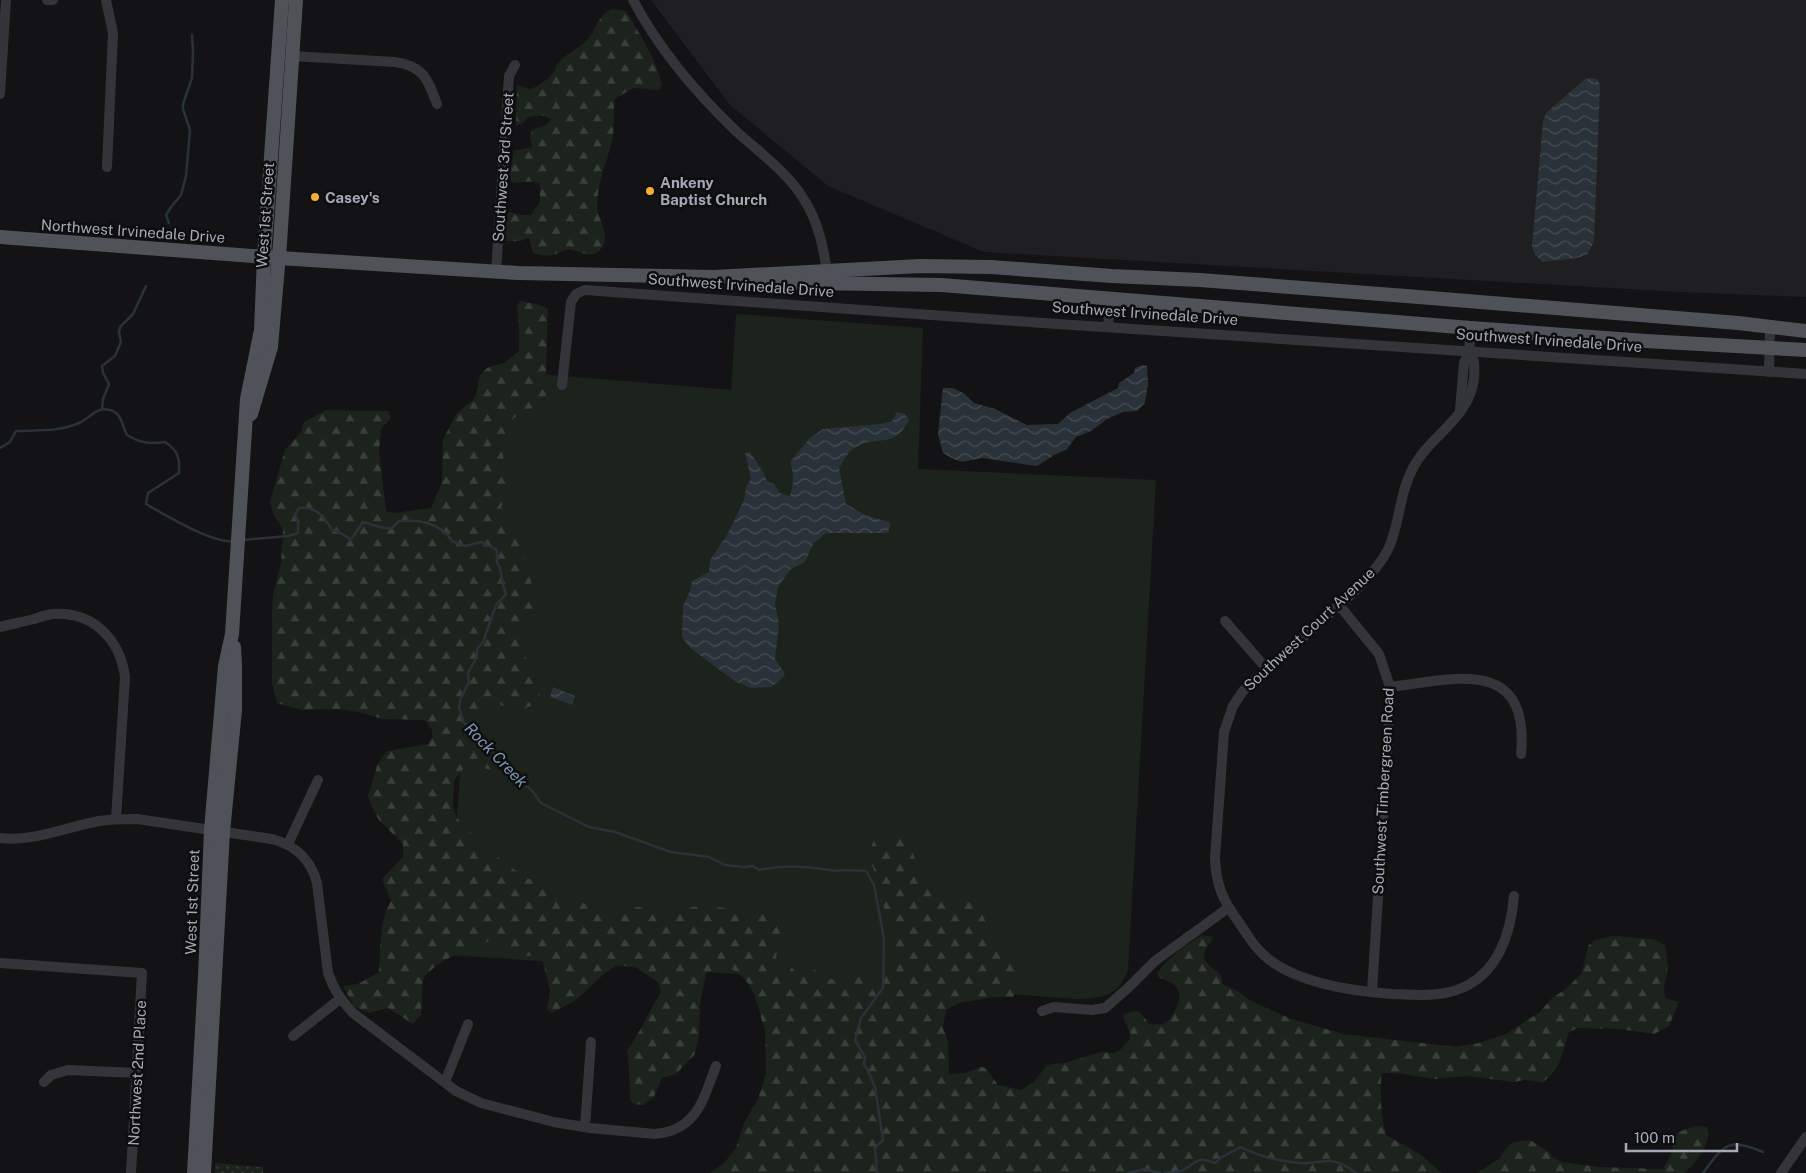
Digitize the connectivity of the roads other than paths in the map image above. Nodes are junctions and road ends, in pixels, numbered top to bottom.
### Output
1 (6, 0) edge
2 (47, 0) edge
3 (53, 0) edge
4 (106, 0) edge
5 (282, 0) edge
6 (296, 0) edge
7 (633, 0) edge
8 (292, 56) junction
9 (515, 65) dead end
10 (0, 94) edge
11 (437, 104) dead end
12 (107, 167) dead end
13 (0, 238) edge
14 (264, 257) junction
15 (279, 258) junction
16 (496, 272) junction
17 (828, 278) junction
18 (1110, 300) junction
19 (1108, 327) junction
20 (1770, 327) junction
21 (1471, 328) junction
22 (1806, 331) edge
23 (1769, 347) junction
24 (1806, 350) edge
25 (1470, 351) junction
26 (1770, 372) junction
27 (1806, 374) edge
28 (562, 385) dead end
29 (246, 429) junction
30 (1339, 605) junction
31 (1225, 621) dead end
32 (0, 627) edge
33 (1267, 669) junction
34 (1390, 687) junction
35 (1521, 754) dead end
36 (318, 780) dead end
37 (116, 819) junction
38 (217, 831) junction
39 (0, 838) edge
40 (288, 844) junction
41 (1514, 896) dead end
42 (1228, 908) junction
43 (0, 963) edge
44 (1372, 992) junction
45 (340, 999) junction
46 (1042, 1011) dead end
47 (468, 1024) dead end
48 (293, 1036) dead end
49 (591, 1042) dead end
50 (716, 1066) dead end
51 (137, 1073) junction
52 (44, 1082) dead end
53 (445, 1082) junction
54 (585, 1127) junction
55 (1806, 1137) edge
56 (131, 1173) edge
57 (194, 1173) edge
58 (204, 1173) edge
59 (1781, 1173) edge

1 - 10 street
2 - 3 street
4 - 12 street
5 - 14 main road, West 1st Street
6 - 8 main road, West 1st Street
7 - 17 street
8 - 11 street
8 - 15 main road, West 1st Street
9 - 16 street, Southwest 3rd Street
13 - 14 main road, Northwest Irvinedale Drive
14 - 15 main road, Southwest Irvinedale Drive
14 - 29 main road, West 1st Street
15 - 16 main road, Southwest Irvinedale Drive
15 - 29 main road, West 1st Street
16 - 17 main road, Southwest Irvinedale Drive
17 - 18 main road, Southwest Irvinedale Drive
17 - 20 main road, Southwest Irvinedale Drive
18 - 19 street
18 - 21 main road, Southwest Irvinedale Drive
19 - 25 street, Southwest Irvinedale Drive
19 - 28 street, Southwest Irvinedale Drive
20 - 22 main road, Southwest Irvinedale Drive
20 - 23 street
21 - 23 main road, Southwest Irvinedale Drive
21 - 25 street, Southwest Court Avenue
23 - 24 main road, Southwest Irvinedale Drive
23 - 26 street
25 - 26 street, Southwest Irvinedale Drive
25 - 30 street, Southwest Court Avenue
26 - 27 street, Southwest Irvinedale Drive
29 - 38 main road, West 1st Street
30 - 33 street, Southwest Court Avenue
30 - 34 street, Southwest Timbergreen Road
31 - 33 street
32 - 37 street
33 - 42 street, Southwest Court Avenue
34 - 35 street
34 - 44 street, Southwest Timbergreen Road
36 - 40 street
37 - 38 street
37 - 39 street
38 - 40 street
38 - 57 main road, West 1st Street
38 - 58 main road, West 1st Street
40 - 45 street
41 - 44 street, Southwest Court Avenue
42 - 44 street, Southwest Court Avenue
42 - 46 street
43 - 51 street, Northwest 2nd Place
45 - 48 street
45 - 53 street
47 - 53 street
49 - 54 street
50 - 54 street
51 - 52 street
51 - 56 street, Northwest 2nd Place
53 - 54 street
55 - 59 street

